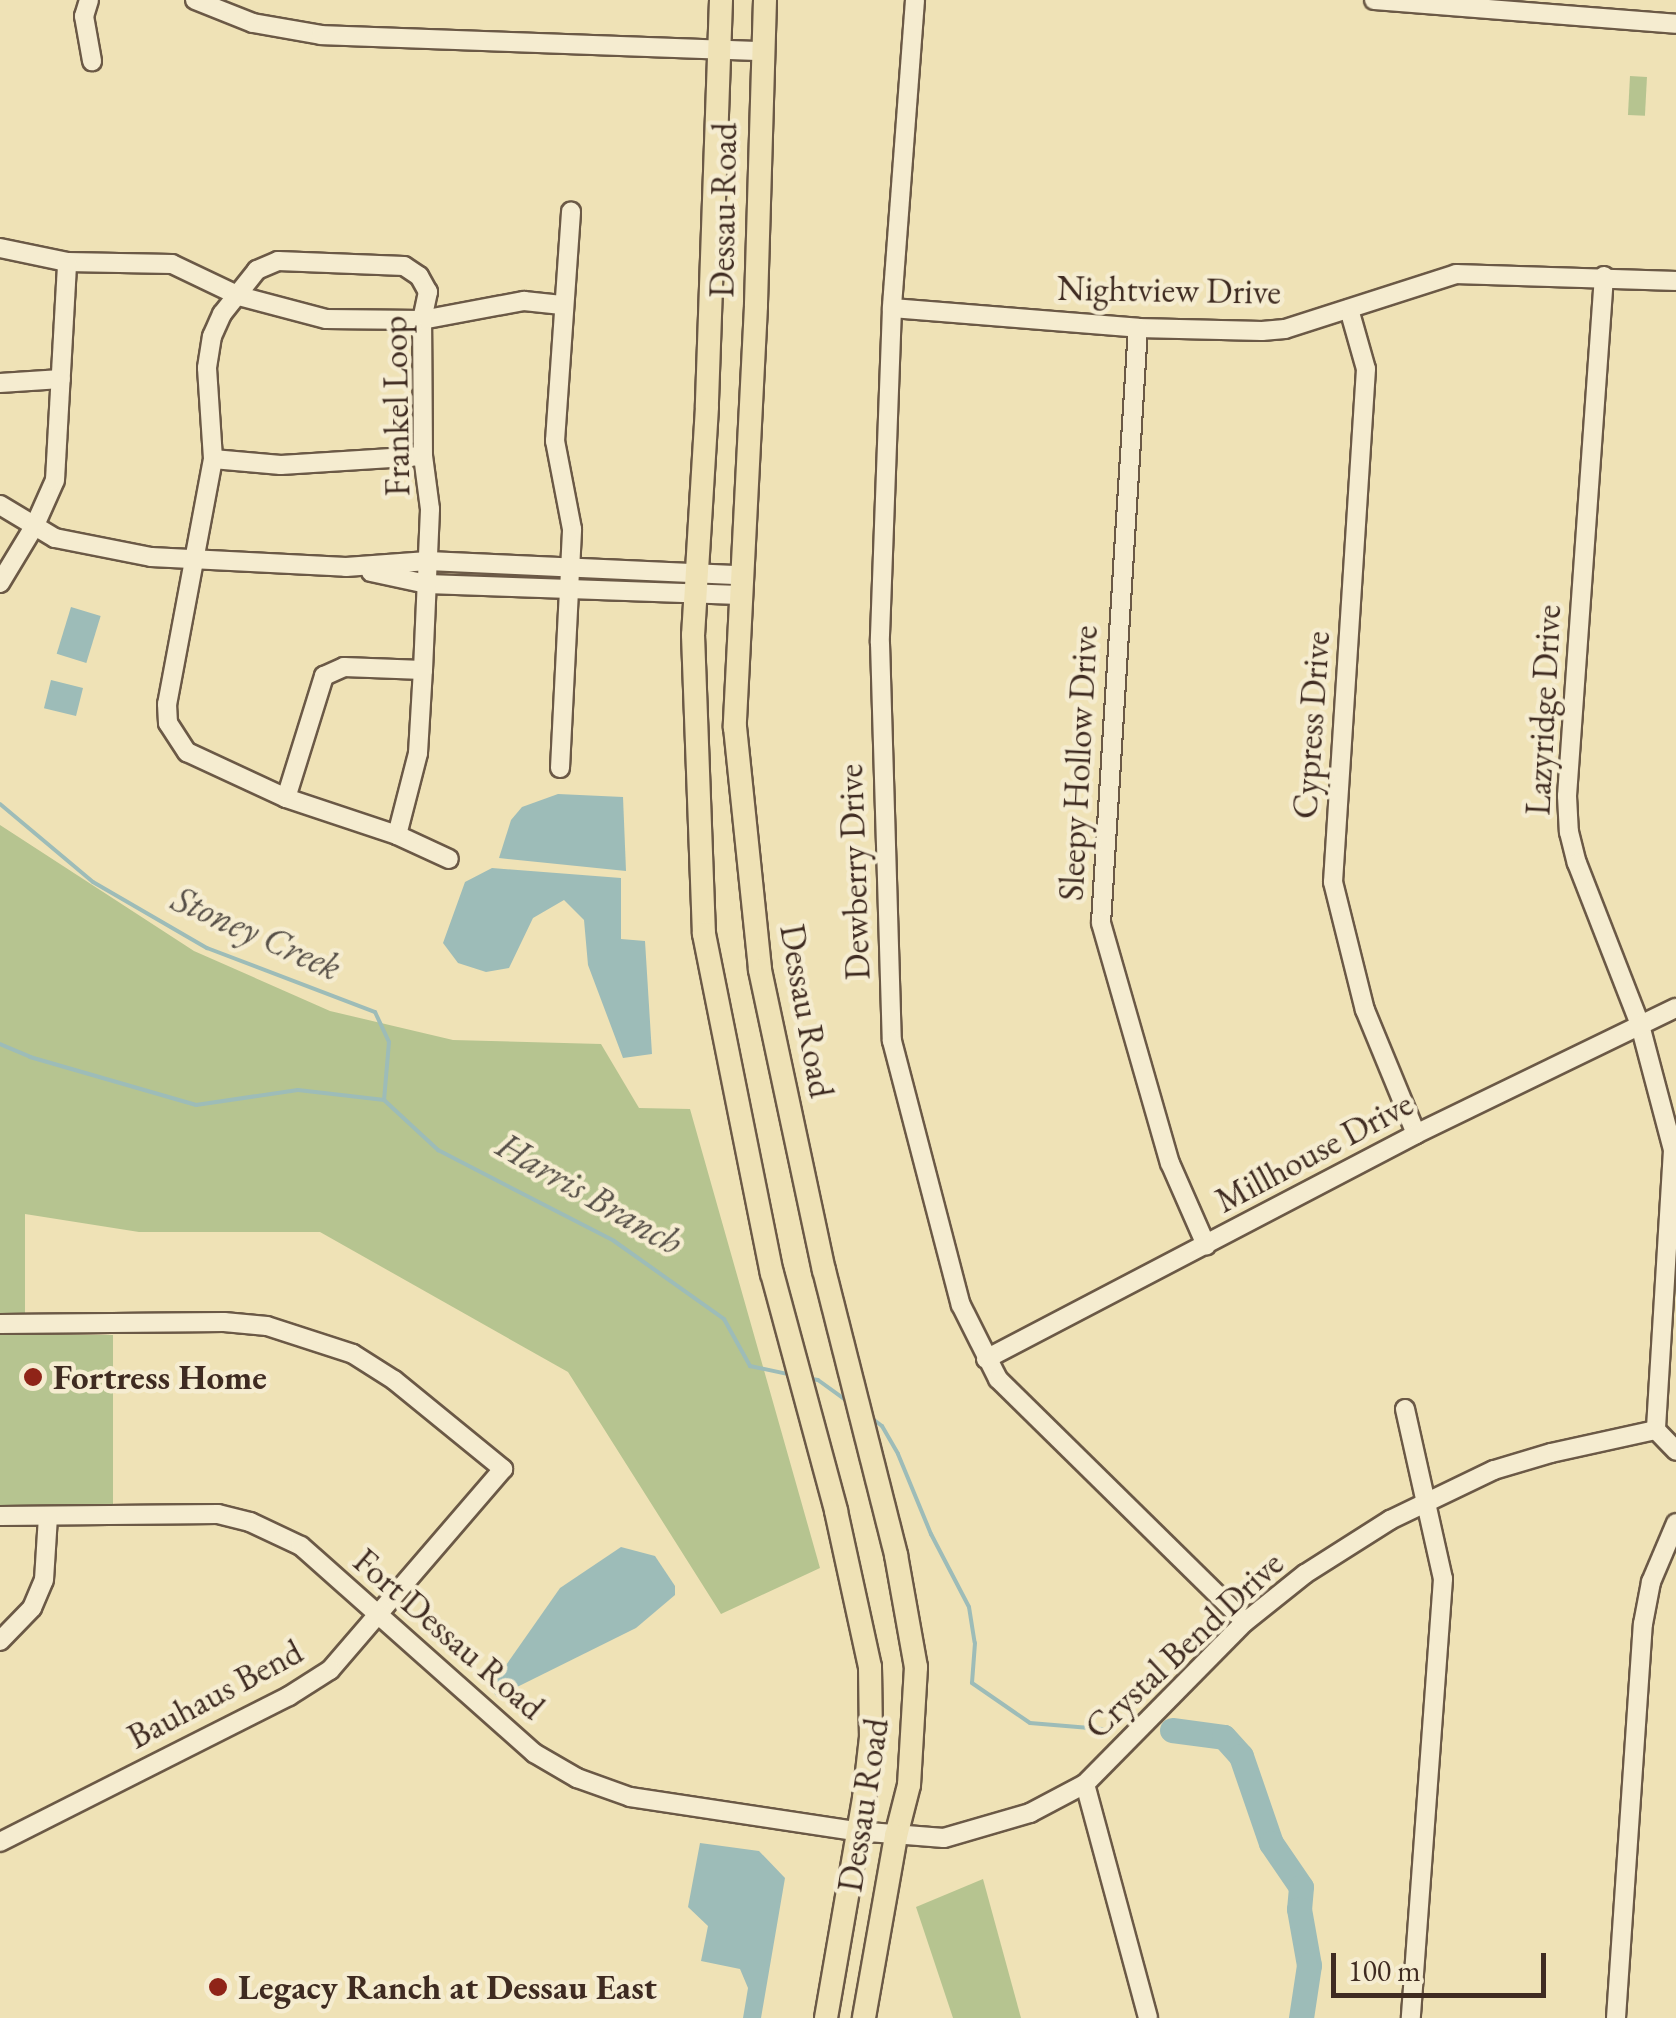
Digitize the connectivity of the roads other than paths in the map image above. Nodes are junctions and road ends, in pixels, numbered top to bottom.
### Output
1 (89, 0) edge
2 (194, 0) edge
3 (722, 0) edge
4 (764, 0) edge
5 (915, 0) edge
6 (1374, 0) edge
7 (1676, 24) edge
8 (719, 51) junction
9 (762, 52) junction
10 (92, 61) dead end
11 (572, 212) dead end
12 (0, 248) edge
13 (67, 262) junction
14 (1604, 276) junction
15 (1676, 281) edge
16 (239, 296) junction
17 (562, 305) junction
18 (892, 308) junction
19 (1350, 309) junction
20 (422, 320) junction
21 (1138, 328) junction
22 (61, 379) junction
23 (0, 382) edge
24 (423, 456) junction
25 (212, 460) junction
26 (0, 505) edge
27 (35, 526) junction
28 (194, 559) junction
29 (428, 561) junction
30 (346, 567) junction
31 (570, 567) junction
32 (0, 583) edge
33 (698, 583) junction
34 (427, 584) junction
35 (740, 585) junction
36 (568, 589) junction
37 (423, 670) junction
38 (560, 768) dead end
39 (286, 798) junction
40 (397, 835) junction
41 (449, 859) dead end
42 (1676, 1008) edge
43 (1640, 1025) junction
44 (1416, 1134) junction
45 (1206, 1245) junction
46 (0, 1324) edge
47 (986, 1359) junction
48 (1405, 1409) dead end
49 (1656, 1430) junction
50 (1676, 1451) edge
51 (1427, 1502) junction
52 (0, 1516) edge
53 (48, 1516) junction
54 (1676, 1523) edge
55 (378, 1616) junction
56 (1245, 1622) junction
57 (0, 1641) edge
58 (1085, 1784) junction
59 (856, 1830) junction
60 (896, 1836) junction
61 (0, 1842) edge
62 (826, 2018) edge
63 (864, 2018) edge
64 (1148, 2018) edge
65 (1411, 2018) edge
66 (1616, 2018) edge

1 - 10 street
2 - 8 street
3 - 8 main road, Dessau Road
4 - 9 main road, Dessau Road
5 - 18 street, Dewberry Drive
6 - 7 street
8 - 9 street
8 - 33 main road, Dessau Road
9 - 35 main road, Dessau Road
11 - 17 street
12 - 13 street
13 - 16 street
13 - 22 street
14 - 15 street, Nightview Drive
14 - 19 street, Nightview Drive
14 - 43 street, Lazyridge Drive
16 - 20 street
16 - 20 street, Frankel Loop
16 - 25 street, Frankel Loop
17 - 20 street
17 - 31 street
18 - 21 street, Nightview Drive
18 - 47 street, Dewberry Drive
19 - 21 street, Nightview Drive
19 - 44 street, Cypress Drive
20 - 24 street, Frankel Loop
21 - 45 street, Sleepy Hollow Drive
22 - 23 street
22 - 27 street
24 - 25 street
24 - 29 street, Frankel Loop
25 - 28 street, Frankel Loop
26 - 27 street
27 - 28 street
27 - 32 street
28 - 30 street
28 - 39 street, Frankel Loop
29 - 30 street
29 - 31 street
29 - 34 street, Frankel Loop
30 - 34 street
31 - 33 street
31 - 36 street
33 - 35 street
33 - 36 street
33 - 59 main road, Dessau Road
34 - 36 street
34 - 37 street, Frankel Loop
35 - 60 main road, Dessau Road
36 - 38 street
37 - 39 street
37 - 40 street, Frankel Loop
39 - 40 street, Frankel Loop
40 - 41 street, Frankel Loop
42 - 43 street, Millhouse Drive
43 - 44 street, Millhouse Drive
43 - 49 street, Lazyridge Drive
44 - 45 street, Millhouse Drive
45 - 47 street, Millhouse Drive
46 - 55 street, Bauhaus Bend
47 - 56 street, Dewberry Drive
48 - 51 street
49 - 50 street
49 - 51 street, Crystal Bend Drive
51 - 56 street, Crystal Bend Drive
51 - 65 street
52 - 53 street, Fort Dessau Road
53 - 55 street, Fort Dessau Road
53 - 57 street
54 - 66 street
55 - 59 street, Fort Dessau Road
55 - 61 street, Bauhaus Bend
56 - 58 street, Crystal Bend Drive
58 - 60 street, Crystal Bend Drive
58 - 64 street
59 - 60 street, Fort Dessau Road
59 - 62 main road, Dessau Road
60 - 63 main road, Dessau Road

